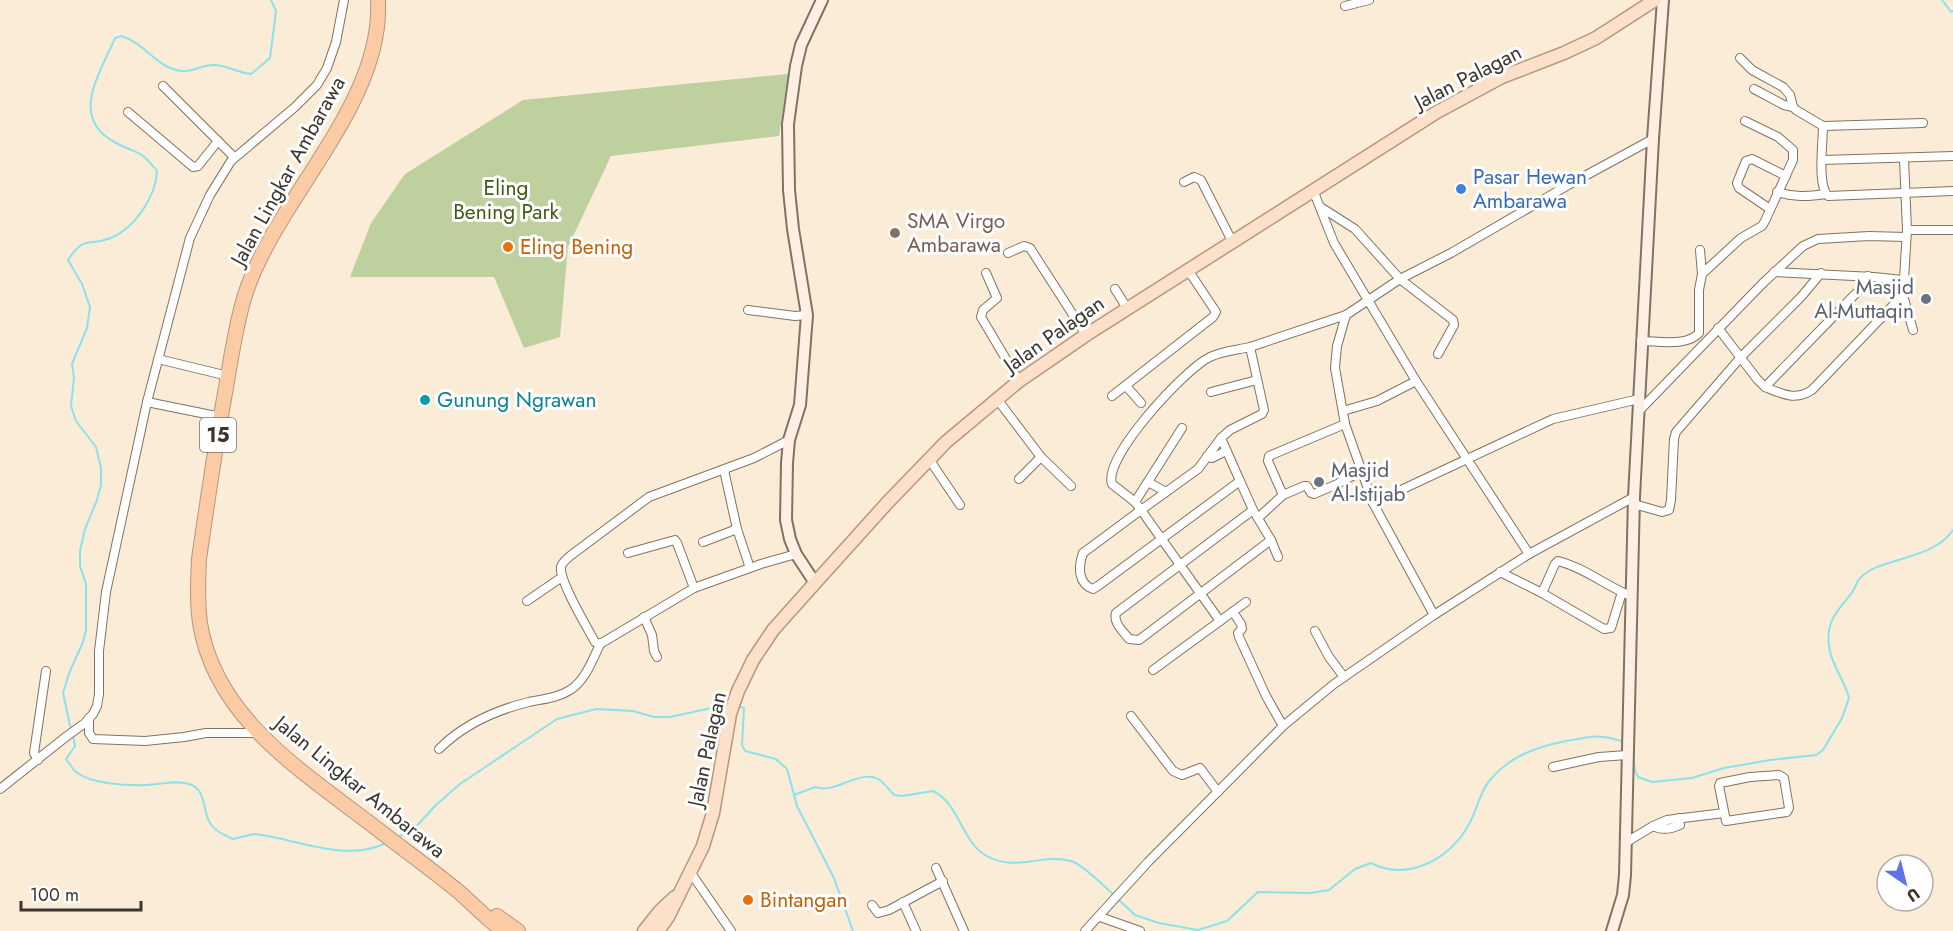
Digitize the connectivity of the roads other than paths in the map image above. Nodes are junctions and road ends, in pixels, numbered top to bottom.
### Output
1 (344, 0) edge
2 (378, 0) edge
3 (822, 0) edge
4 (1369, 0) edge
5 (1655, 0) edge
6 (1663, 0) edge
7 (1345, 6) dead end
8 (1740, 58) dead end
9 (162, 86) dead end
10 (1754, 89) dead end
11 (1793, 107) junction
12 (128, 112) dead end
13 (1745, 121) dead end
14 (1923, 123) dead end
15 (1823, 126) junction
16 (1653, 139) junction
17 (218, 141) junction
18 (1953, 156) edge
19 (234, 157) junction
20 (1904, 159) junction
21 (1823, 160) junction
22 (1786, 176) junction
23 (1184, 182) dead end
24 (1313, 190) junction
25 (1953, 191) edge
26 (1777, 192) junction
27 (1904, 193) junction
28 (1825, 194) junction
29 (1322, 208) junction
30 (1770, 209) junction
31 (1953, 230) edge
32 (1906, 233) junction
33 (1232, 241) junction
34 (1700, 250) dead end
35 (1008, 253) dead end
36 (1188, 270) junction
37 (1774, 272) junction
38 (986, 273) dead end
39 (1821, 273) junction
40 (1701, 274) junction
41 (1868, 276) junction
42 (1400, 279) junction
43 (1903, 280) junction
44 (1114, 289) dead end
45 (1903, 295) junction
46 (1368, 300) junction
47 (1127, 308) junction
48 (748, 310) dead end
49 (807, 315) junction
50 (1346, 315) junction
51 (1718, 328) junction
52 (1913, 330) dead end
53 (1086, 335) junction
54 (1641, 340) junction
55 (1250, 347) junction
56 (1438, 354) dead end
57 (1741, 357) junction
58 (158, 359) junction
59 (228, 376) junction
60 (1257, 380) junction
61 (1019, 381) junction
62 (1416, 381) junction
63 (1126, 386) junction
64 (1765, 387) junction
65 (1211, 392) dead end
66 (1112, 396) dead end
67 (997, 399) junction
68 (1639, 399) junction
69 (147, 402) junction
70 (1141, 404) dead end
71 (1342, 411) junction
72 (1638, 412) junction
73 (221, 417) junction
74 (1345, 424) junction
75 (1182, 428) dead end
76 (1221, 438) junction
77 (789, 440) junction
78 (1226, 451) junction
79 (1207, 456) junction
80 (1041, 457) junction
81 (929, 459) junction
82 (1467, 459) junction
83 (724, 470) junction
84 (1362, 471) junction
85 (1019, 479) dead end
86 (1240, 481) junction
87 (1148, 482) junction
88 (1071, 486) dead end
89 (1166, 492) junction
90 (1283, 495) junction
91 (1634, 501) junction
92 (1136, 502) junction
93 (1373, 503) junction
94 (960, 505) dead end
95 (1141, 510) junction
96 (1253, 510) junction
97 (1258, 518) junction
98 (737, 529) junction
99 (1161, 538) junction
100 (1271, 540) junction
101 (703, 542) dead end
102 (628, 553) dead end
103 (796, 554) junction
104 (1528, 554) junction
105 (1278, 557) dead end
106 (1180, 566) junction
107 (750, 568) junction
108 (1500, 572) junction
109 (562, 577) junction
110 (814, 583) junction
111 (694, 588) junction
112 (1199, 593) junction
113 (1542, 594) junction
114 (1626, 594) junction
115 (527, 601) dead end
116 (1246, 602) dead end
117 (1233, 612) junction
118 (1434, 615) junction
119 (644, 618) junction
120 (1220, 621) junction
121 (1315, 631) dead end
122 (600, 644) junction
123 (657, 657) dead end
124 (1153, 670) dead end
125 (46, 671) dead end
126 (1344, 677) junction
127 (1131, 716) dead end
128 (89, 718) junction
129 (1283, 726) junction
130 (259, 733) junction
131 (1627, 747) junction
132 (439, 749) dead end
133 (38, 760) junction
134 (1553, 767) dead end
135 (0, 789) edge
136 (1218, 792) junction
137 (1724, 813) junction
138 (1625, 843) junction
139 (936, 868) dead end
140 (691, 873) junction
141 (943, 881) junction
142 (459, 893) junction
143 (680, 893) junction
144 (903, 902) junction
145 (872, 905) dead end
146 (1100, 917) junction
147 (1136, 930) edge
148 (503, 931) edge
149 (518, 931) edge
150 (644, 931) edge
151 (658, 931) edge
152 (731, 931) edge
153 (916, 931) edge
154 (964, 931) edge
155 (1085, 931) edge
156 (1612, 931) edge

1 - 19 street
2 - 59 highway, Jalan Lingkar Ambarawa / 15
3 - 49 street
4 - 7 street
5 - 24 main road, Jalan Palagan
6 - 16 street
8 - 11 street
9 - 17 street
10 - 11 street
11 - 15 street
12 - 17 street
13 - 22 street
14 - 15 street
15 - 21 street
16 - 42 street
16 - 54 street
17 - 19 street
18 - 20 street
19 - 58 street
20 - 21 street
20 - 27 street
21 - 28 street
22 - 26 street
22 - 30 street
23 - 33 street
24 - 29 street
24 - 33 main road, Jalan Palagan
25 - 27 street
26 - 28 street
26 - 30 street
27 - 28 street
27 - 32 street
29 - 42 street
29 - 46 street
30 - 40 street
31 - 32 street
32 - 37 street
32 - 43 street
33 - 36 main road, Jalan Palagan
34 - 40 street
35 - 53 street
36 - 47 main road, Jalan Palagan
36 - 63 street
37 - 39 street
37 - 51 street
38 - 61 street
39 - 41 street
39 - 57 street
40 - 54 street
41 - 43 street
41 - 64 street
42 - 46 street
42 - 56 street
43 - 45 street
44 - 47 street
45 - 52 street
45 - 64 street
46 - 50 street
46 - 62 street
47 - 53 main road, Jalan Palagan
48 - 49 street
49 - 77 street
50 - 55 street
50 - 71 street
51 - 57 street
51 - 72 street
53 - 61 main road, Jalan Palagan
54 - 68 street
55 - 60 street
55 - 92 street
57 - 64 street
57 - 91 street
58 - 59 street
58 - 69 street
59 - 73 highway, Jalan Lingkar Ambarawa / 15
60 - 65 street
60 - 76 street
61 - 67 main road, Jalan Palagan
62 - 71 street
62 - 82 street
63 - 66 street
63 - 70 street
67 - 80 street
67 - 81 main road, Jalan Palagan
68 - 72 street
68 - 82 street
69 - 73 street
69 - 128 street
71 - 74 street
72 - 91 street
73 - 130 highway, Jalan Lingkar Ambarawa / 15
74 - 84 street
74 - 90 street
75 - 87 street
76 - 78 street
76 - 79 street
77 - 83 street
77 - 103 street
78 - 79 street
78 - 86 street
79 - 89 street
80 - 85 street
80 - 88 street
81 - 94 street
81 - 110 main road, Jalan Palagan
82 - 93 street
82 - 104 street
83 - 98 street
83 - 109 street
84 - 90 street
84 - 93 street
86 - 96 street
86 - 99 street
87 - 89 street
87 - 92 street
89 - 95 street
90 - 97 street
91 - 104 street
91 - 114 street
92 - 95 street
93 - 118 street
95 - 99 street
95 - 99 street
96 - 97 street
96 - 106 street
97 - 100 street
98 - 101 street
98 - 107 street
99 - 106 street
100 - 105 street
100 - 112 street
102 - 111 street
103 - 107 street
103 - 110 street
104 - 108 street
106 - 112 street
106 - 112 street
107 - 111 street
108 - 113 street
108 - 118 street
109 - 115 street
109 - 122 street
110 - 140 main road, Jalan Palagan
111 - 119 street
112 - 120 street
113 - 114 street
113 - 114 street
114 - 131 street
116 - 117 street
117 - 120 street
117 - 129 street
118 - 126 street
119 - 122 street
119 - 123 street
120 - 124 street
121 - 126 street
122 - 132 street
125 - 133 street
126 - 129 street
127 - 136 street
128 - 130 street
128 - 133 street
129 - 136 street
130 - 142 highway, Jalan Lingkar Ambarawa / 15
131 - 134 street
131 - 138 street
133 - 135 street
136 - 146 street
137 - 137 street
137 - 138 street
138 - 156 street
139 - 141 street
140 - 143 main road, Jalan Palagan
140 - 152 street
141 - 144 street
141 - 154 street
142 - 148 highway, Jalan Lingkar Ambarawa / 15
142 - 149 highway, Jalan Lingkar Ambarawa / 15
143 - 150 main road, Jalan Palagan
143 - 151 main road, Jalan Palagan
144 - 145 street
144 - 153 street
146 - 147 street
146 - 155 street

